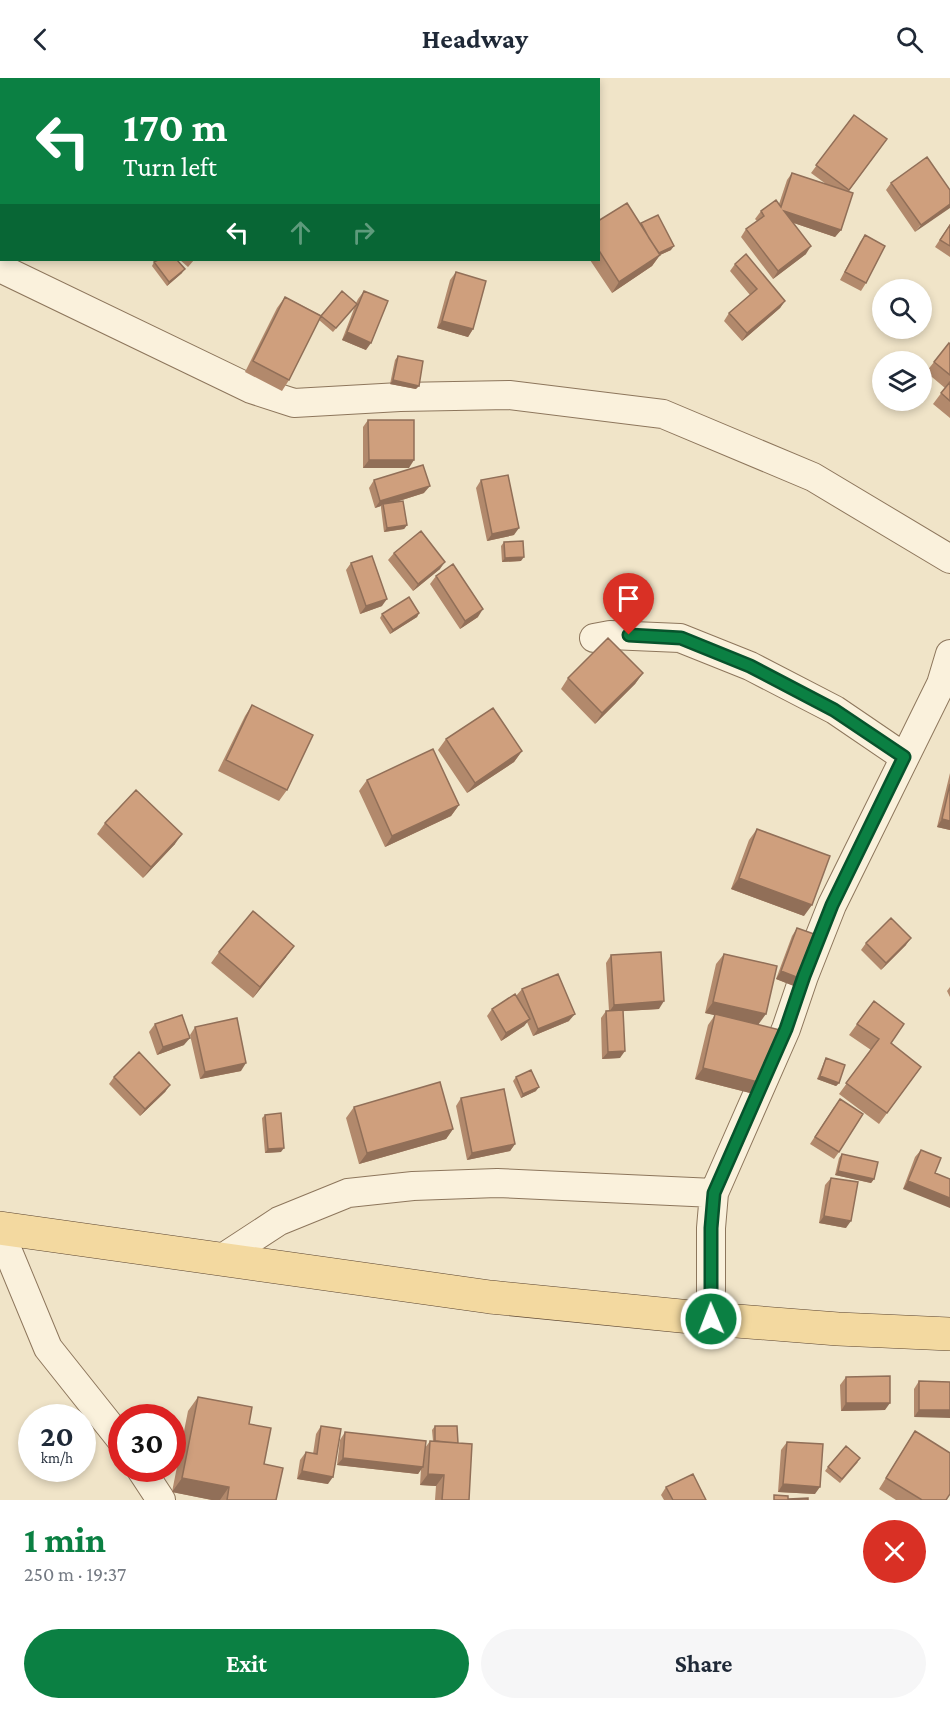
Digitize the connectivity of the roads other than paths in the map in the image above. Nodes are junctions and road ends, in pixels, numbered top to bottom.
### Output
1 (0, 268) edge
2 (950, 559) edge
3 (594, 638) dead end
4 (950, 654) edge
5 (904, 757) junction
6 (714, 1193) junction
7 (0, 1230) edge
8 (220, 1259) junction
9 (711, 1319) junction
10 (950, 1334) edge
11 (108, 1423) edge
12 (149, 1482) edge
13 (161, 1500) edge

1 - 2 street
3 - 5 street
4 - 5 street
5 - 6 street
6 - 8 street
6 - 9 street
7 - 8 main road
7 - 11 street
8 - 9 main road
9 - 10 main road
12 - 13 street

